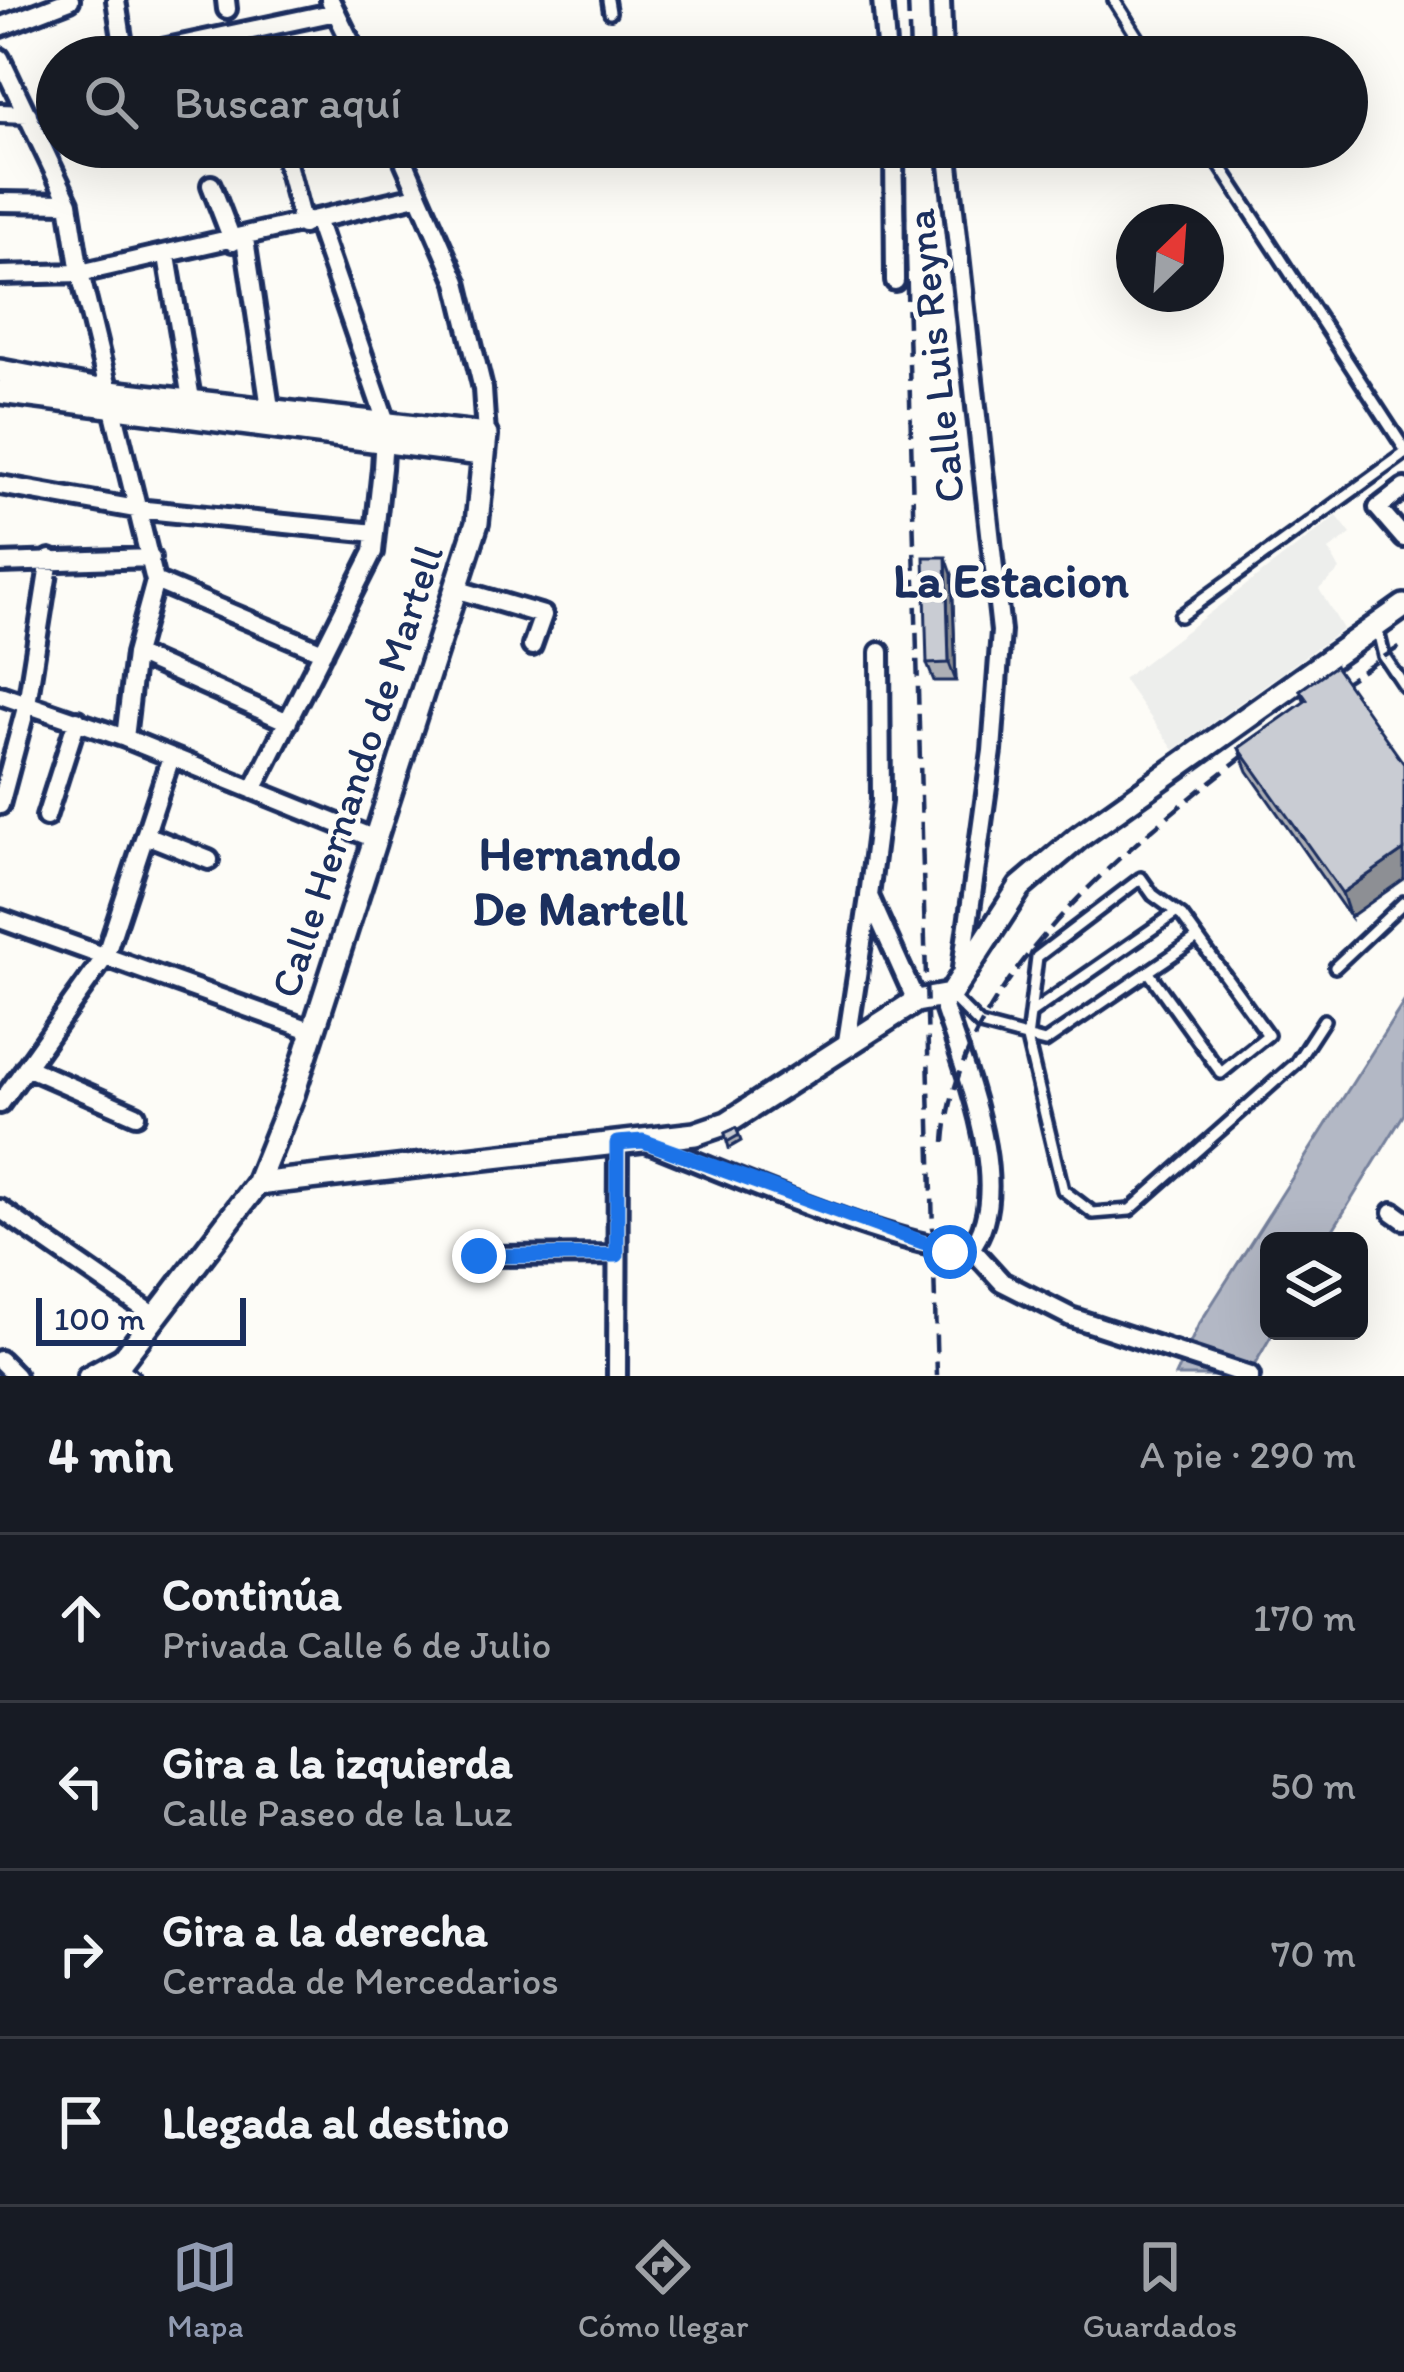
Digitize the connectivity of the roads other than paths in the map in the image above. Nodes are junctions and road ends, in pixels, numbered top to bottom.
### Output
1 (70, 0) edge
2 (116, 0) edge
3 (883, 0) edge
4 (940, 0) edge
5 (1114, 0) edge
6 (333, 6) edge
7 (0, 27) edge
8 (122, 36) edge
9 (211, 36) edge
10 (348, 36) edge
11 (886, 36) edge
12 (942, 36) edge
13 (1137, 36) edge
14 (0, 58) edge
15 (0, 113) edge
16 (28, 114) junction
17 (36, 131) edge
18 (53, 168) edge
19 (289, 168) edge
20 (406, 168) edge
21 (894, 168) edge
22 (949, 168) edge
23 (1222, 168) edge
24 (211, 184) dead end
25 (417, 196) junction
26 (0, 202) edge
27 (69, 203) junction
28 (310, 223) junction
29 (239, 240) junction
30 (167, 256) junction
31 (80, 273) junction
32 (0, 274) edge
33 (896, 281) dead end
34 (0, 371) edge
35 (0, 392) edge
36 (191, 399) junction
37 (111, 401) junction
38 (270, 408) junction
39 (383, 430) junction
40 (484, 445) junction
41 (1404, 451) edge
42 (0, 485) edge
43 (1404, 488) edge
44 (136, 509) junction
45 (375, 532) junction
46 (1404, 538) edge
47 (151, 558) junction
48 (50, 559) junction
49 (0, 563) edge
50 (155, 581) junction
51 (455, 589) junction
52 (1404, 606) edge
53 (1180, 616) dead end
54 (1377, 627) junction
55 (532, 646) dead end
56 (323, 652) junction
57 (880, 652) dead end
58 (135, 654) junction
59 (1404, 686) edge
60 (0, 695) edge
61 (27, 704) junction
62 (77, 720) junction
63 (288, 722) junction
64 (125, 738) junction
65 (171, 757) junction
66 (253, 790) junction
67 (0, 806) edge
68 (46, 817) dead end
69 (146, 835) junction
70 (375, 839) junction
71 (209, 860) dead end
72 (869, 896) junction
73 (1404, 902) edge
74 (1174, 914) junction
75 (0, 920) edge
76 (1196, 939) junction
77 (105, 957) junction
78 (1335, 967) dead end
79 (1150, 974) junction
80 (950, 993) junction
81 (916, 1001) junction
82 (1030, 1014) junction
83 (1324, 1020) dead end
84 (313, 1031) junction
85 (1027, 1039) junction
86 (846, 1048) junction
87 (26, 1067) junction
88 (0, 1104) edge
89 (136, 1115) dead end
90 (643, 1141) junction
91 (617, 1143) junction
92 (257, 1184) junction
93 (0, 1209) edge
94 (971, 1248) junction
95 (617, 1255) junction
96 (479, 1256) dead end
97 (156, 1317) junction
98 (0, 1360) edge
99 (122, 1368) edge
100 (16, 1376) edge
101 (87, 1376) edge
102 (617, 1376) edge
103 (1250, 1376) edge

1 - 7 street
2 - 8 street
3 - 11 street
4 - 12 street
5 - 13 lane
6 - 9 street
6 - 10 street
14 - 16 street
15 - 16 street
16 - 17 street
18 - 27 street
19 - 28 street
20 - 25 street, Calle Hernando de Martell
21 - 33 street
22 - 80 street, Calle Luis Reyna
23 - 41 lane
24 - 29 street
25 - 28 street
25 - 40 street, Calle Hernando de Martell
26 - 27 street
27 - 31 street
28 - 29 street
28 - 39 street
29 - 30 street
29 - 38 street
30 - 31 street
30 - 36 street
31 - 32 street
31 - 37 street
34 - 37 street
35 - 37 street
36 - 37 street
36 - 38 street
37 - 39 street
37 - 44 street
38 - 39 street
39 - 40 street
39 - 45 street
40 - 51 street, Calle Hernando de Martell
41 - 53 lane
42 - 44 street
43 - 46 street
44 - 45 street
44 - 47 street
45 - 56 street
47 - 48 street
47 - 50 street
48 - 49 street
48 - 61 street
50 - 56 street
50 - 58 street
51 - 55 street
51 - 70 street, Calle Hernando de Martell
52 - 54 street
54 - 59 lane
54 - 80 street
56 - 63 street
57 - 72 street
58 - 63 street
58 - 64 street
60 - 61 street
61 - 62 street
61 - 67 street
62 - 64 street
62 - 68 street
63 - 66 street
64 - 65 street
65 - 66 street
65 - 69 street
66 - 70 street
69 - 71 street
69 - 77 street
70 - 84 street, Calle Hernando de Martell
72 - 81 street
72 - 86 street
73 - 78 lane
74 - 76 lane
74 - 82 lane
74 - 82 lane
75 - 77 street
76 - 79 lane
76 - 79 lane
77 - 84 street
77 - 87 street
79 - 85 lane
80 - 81 street
80 - 85 lane
80 - 94 street, Calle Luis Reyna
81 - 86 street
82 - 85 lane
83 - 85 lane
84 - 92 street, Calle Hernando de Martell
86 - 90 street
87 - 88 street
87 - 89 street
90 - 91 street
90 - 94 street
91 - 92 street
91 - 95 street
92 - 97 street, Calle Hernando de Martell
93 - 97 street
94 - 103 street
95 - 96 street
95 - 102 street
97 - 99 street, Calle Hernando de Martell
98 - 100 street
99 - 101 street

